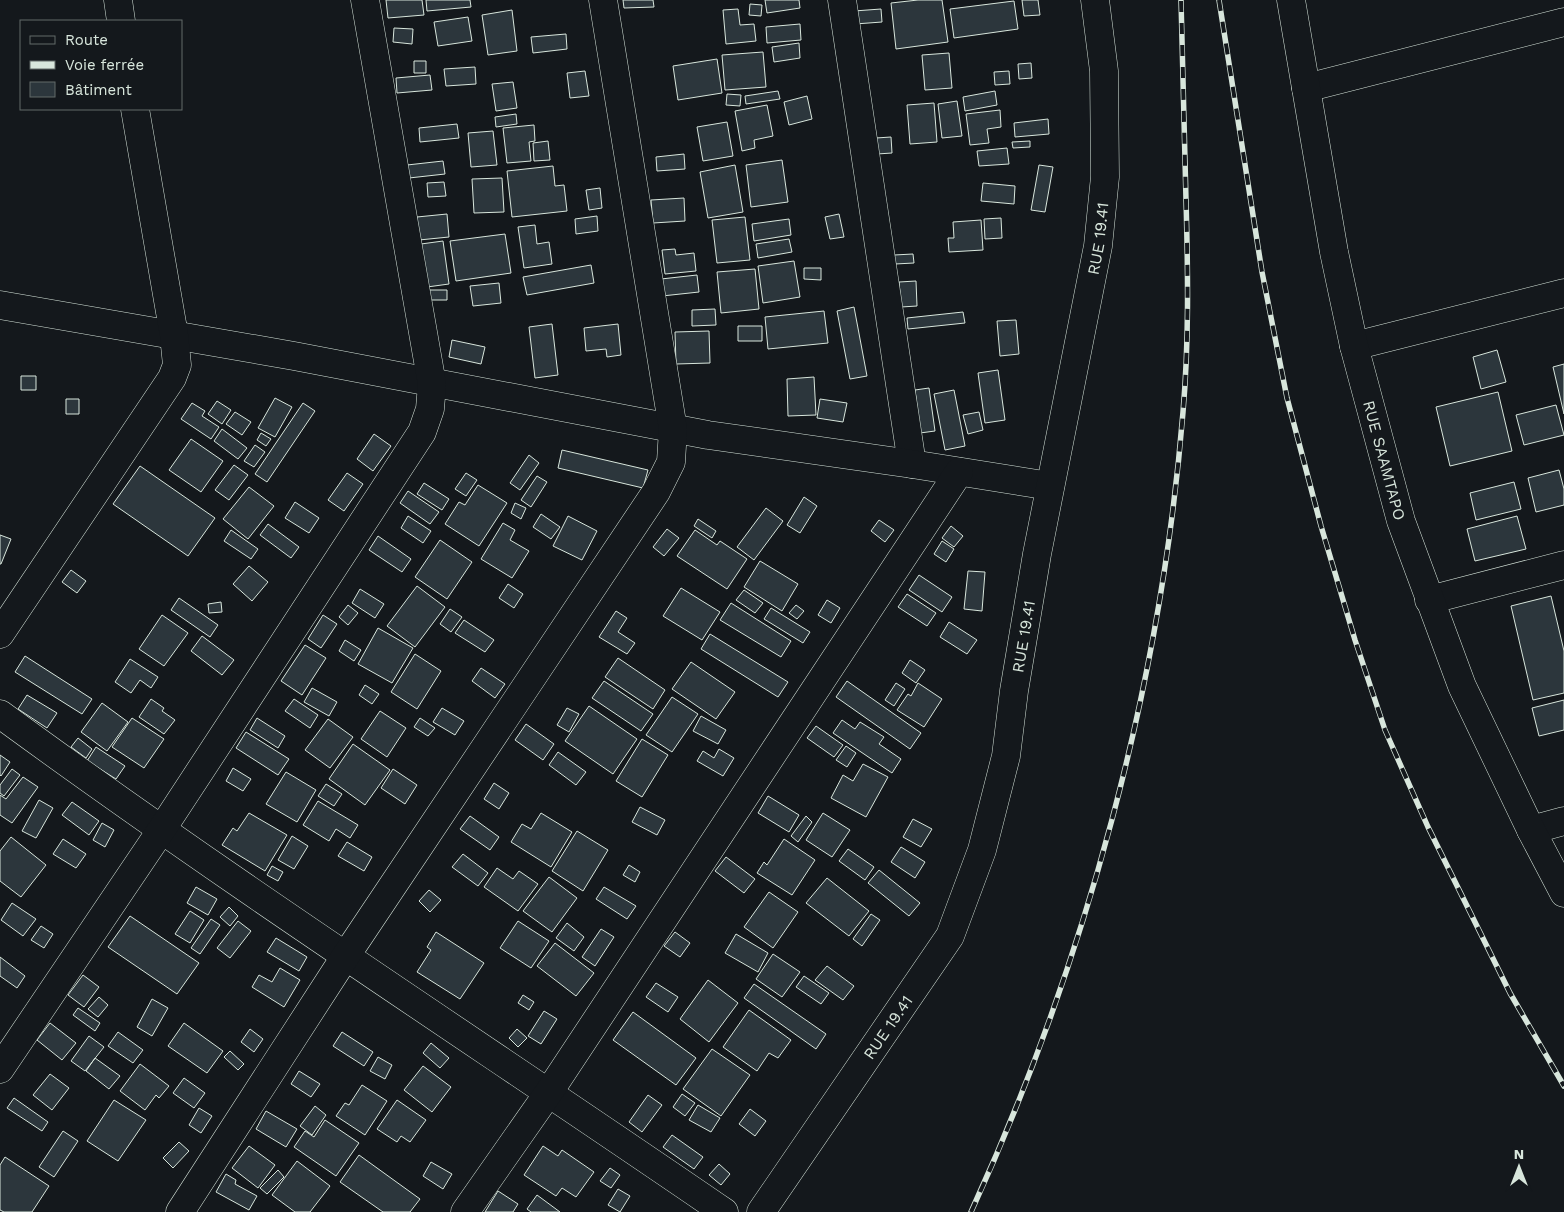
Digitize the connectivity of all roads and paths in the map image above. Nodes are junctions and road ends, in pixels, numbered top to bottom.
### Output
1 (118, 0) edge
2 (365, 0) edge
3 (604, 0) edge
4 (842, 0) edge
5 (1095, 0) edge
6 (1291, 0) edge
7 (121, 20) edge
8 (1564, 22) edge
9 (1306, 88) junction
10 (135, 110) edge
11 (1564, 293) edge
12 (0, 305) edge
13 (174, 336) junction
14 (1354, 346) junction
15 (432, 384) junction
16 (673, 429) junction
17 (912, 464) junction
18 (958, 472) junction
19 (1050, 486) junction
20 (1564, 565) edge
21 (1429, 600) junction
22 (0, 634) edge
23 (0, 714) edge
24 (1564, 822) edge
25 (162, 829) junction
26 (1530, 830) junction
27 (1564, 893) edge
28 (345, 957) junction
29 (0, 1069) edge
30 (549, 1092) junction
31 (180, 1212) edge
32 (465, 1212) edge
33 (724, 1212) edge
34 (761, 1212) edge

1 - 7 street
2 - 15 street
3 - 16 street
4 - 17 street
5 - 19 street, RUE 19.41
6 - 9 street, RUE SAAMTAPO
8 - 9 street
9 - 14 street, RUE SAAMTAPO
10 - 13 street
11 - 14 street
12 - 13 street
13 - 15 street
13 - 22 street
14 - 21 street, RUE SAAMTAPO
15 - 16 street
15 - 25 street
16 - 17 street
16 - 28 street
17 - 18 street
18 - 19 street
18 - 30 street
19 - 34 street, RUE 19.41
20 - 21 street
21 - 26 street, RUE SAAMTAPO
23 - 25 street
24 - 26 street
25 - 28 street
25 - 29 street
26 - 27 street, RUE SAAMTAPO
28 - 30 street
28 - 31 street
30 - 32 street
30 - 33 street

